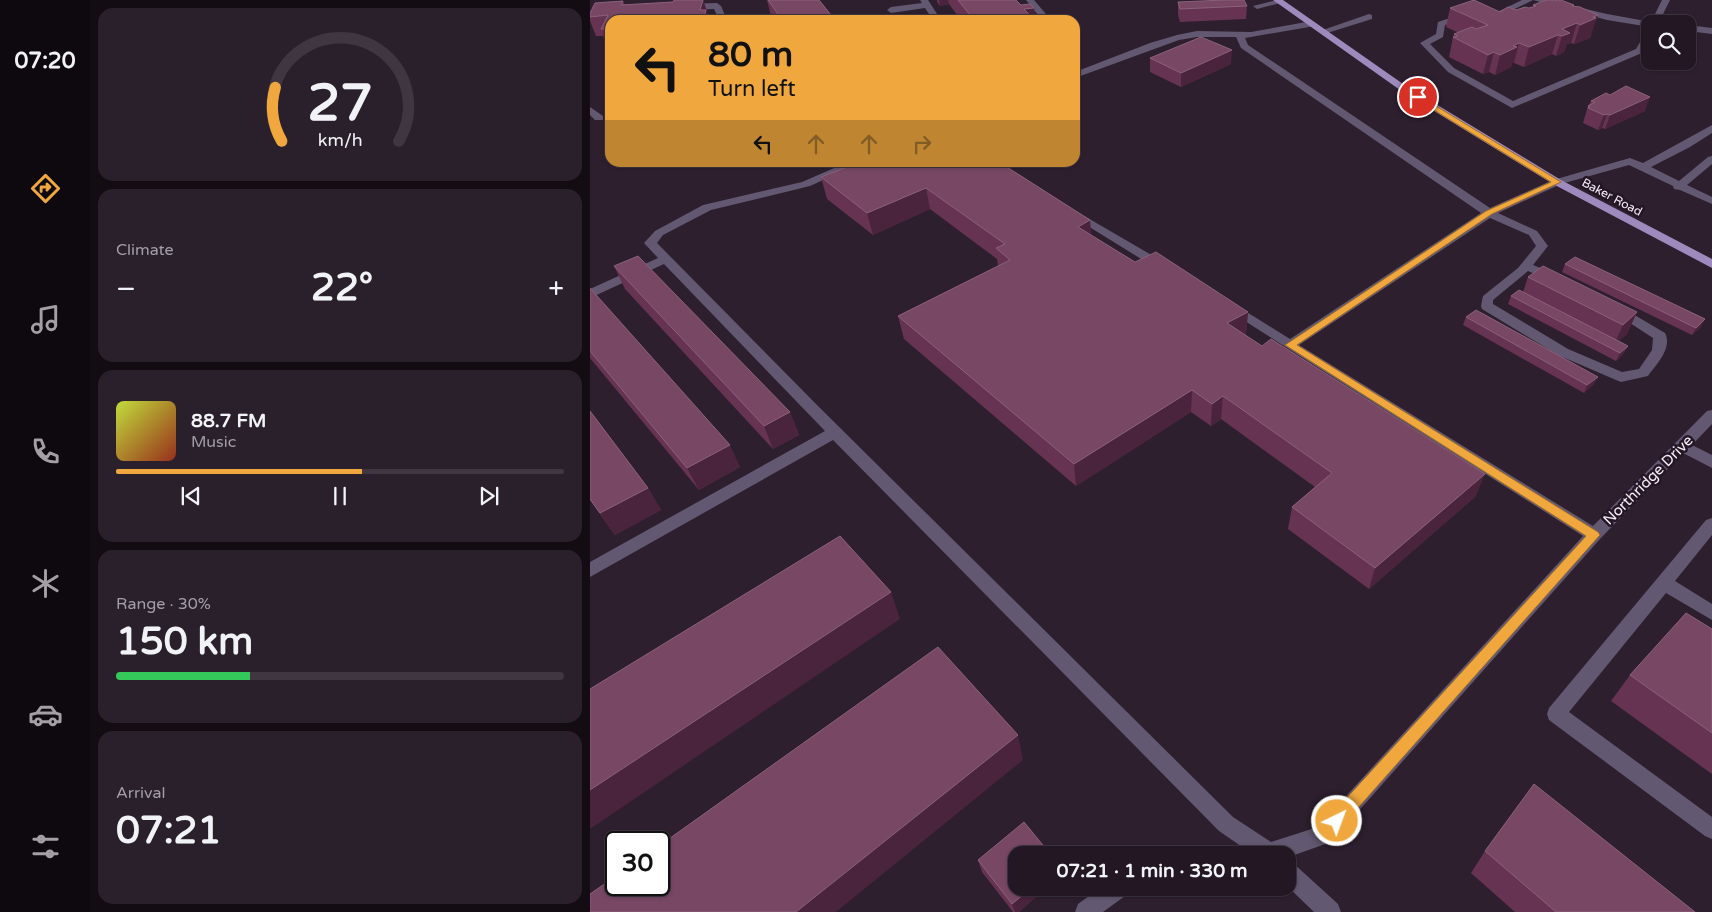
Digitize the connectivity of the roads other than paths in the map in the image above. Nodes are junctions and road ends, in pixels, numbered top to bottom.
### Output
1 (681, 0) edge
2 (884, 0) edge
3 (1030, 0) edge
4 (1529, 0) edge
5 (1537, 0) edge
6 (1666, 0) edge
7 (1279, 1) edge
8 (926, 3) edge
9 (1257, 6) dead end
10 (721, 15) edge
11 (892, 15) edge
12 (896, 15) edge
13 (934, 15) edge
14 (1043, 15) edge
15 (1658, 15) edge
16 (1370, 17) dead end
17 (1641, 22) edge
18 (1312, 24) junction
19 (1696, 29) edge
20 (1712, 31) edge
21 (1324, 32) junction
22 (1240, 35) junction
23 (1641, 48) edge
24 (1080, 74) edge
25 (590, 110) edge
26 (599, 118) dead end
27 (1712, 128) edge
28 (1712, 160) edge
29 (846, 167) edge
30 (1641, 168) junction
31 (1712, 171) edge
32 (1694, 174) junction
33 (1557, 182) junction
34 (1678, 186) junction
35 (1712, 201) edge
36 (1063, 206) edge
37 (1489, 213) junction
38 (666, 259) junction
39 (1712, 264) edge
40 (1526, 266) junction
41 (1174, 274) edge
42 (1567, 283) edge
43 (590, 294) edge
44 (1220, 302) edge
45 (1601, 302) edge
46 (1290, 345) junction
47 (1712, 415) edge
48 (835, 432) junction
49 (1682, 446) junction
50 (1712, 462) edge
51 (1712, 524) edge
52 (1594, 535) junction
53 (590, 570) edge
54 (1664, 583) junction
55 (1712, 613) edge
56 (1712, 829) edge
57 (1256, 846) edge
58 (1291, 846) edge
59 (1296, 880) edge
60 (1107, 896) edge
61 (1086, 912) edge
62 (1330, 912) edge

1 - 10 street
2 - 11 street
3 - 14 street
4 - 23 street
5 - 17 street
6 - 15 street
7 - 9 street
7 - 18 main road, Baker Road
8 - 12 street
8 - 13 street
16 - 21 street
18 - 21 main road, Baker Road
18 - 22 street
19 - 20 street
21 - 33 main road, Baker Road
22 - 24 street
22 - 37 street
25 - 26 street
27 - 30 street
28 - 32 street
29 - 38 street
30 - 33 street
30 - 34 street
31 - 32 street
32 - 34 street
33 - 37 street
33 - 39 main road, Baker Road
34 - 35 street
36 - 41 street
37 - 40 street
37 - 46 street
38 - 43 street
38 - 48 street
40 - 42 street
40 - 45 street
44 - 46 street
46 - 52 street
47 - 49 street, Northridge Drive
48 - 53 street
48 - 57 street
49 - 50 street
49 - 52 street, Northridge Drive
51 - 54 street
52 - 58 street, Northridge Drive
54 - 55 street
54 - 56 street
59 - 62 street
60 - 61 street

